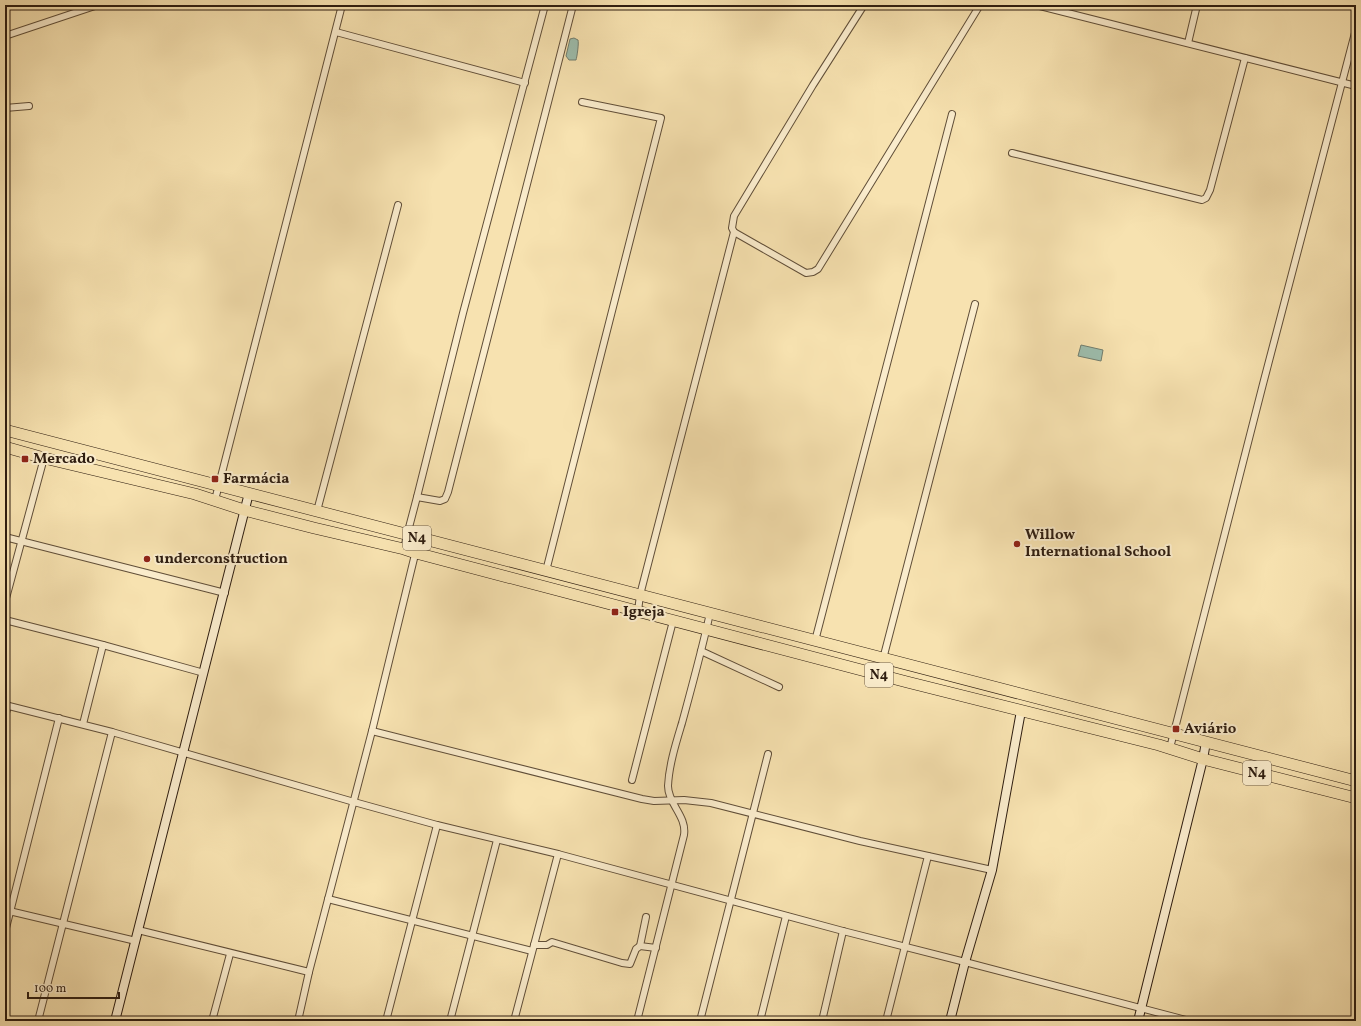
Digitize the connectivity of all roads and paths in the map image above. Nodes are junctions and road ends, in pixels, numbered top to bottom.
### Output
1 (98, 5) edge
2 (342, 5) edge
3 (545, 5) edge
4 (573, 5) edge
5 (864, 5) edge
6 (980, 5) edge
7 (1036, 5) edge
8 (1197, 5) edge
9 (1356, 29) edge
10 (336, 32) junction
11 (5, 36) edge
12 (1188, 43) junction
13 (1245, 58) junction
14 (1342, 82) junction
15 (525, 83) junction
16 (1356, 86) edge
17 (582, 102) dead end
18 (29, 106) dead end
19 (5, 108) edge
20 (952, 114) dead end
21 (1012, 154) dead end
22 (398, 204) dead end
23 (734, 232) junction
24 (975, 304) dead end
25 (5, 430) edge
26 (5, 447) edge
27 (44, 458) junction
28 (219, 486) junction
29 (249, 493) junction
30 (418, 497) junction
31 (215, 500) junction
32 (244, 510) junction
33 (316, 511) junction
34 (406, 535) junction
35 (5, 537) edge
36 (419, 538) junction
37 (21, 541) junction
38 (404, 549) junction
39 (416, 553) junction
40 (546, 571) junction
41 (225, 593) junction
42 (640, 595) junction
43 (5, 602) edge
44 (638, 611) junction
45 (710, 613) junction
46 (5, 620) edge
47 (673, 621) junction
48 (707, 629) junction
49 (815, 641) junction
50 (103, 645) junction
51 (701, 651) junction
52 (883, 659) junction
53 (204, 673) junction
54 (779, 687) dead end
55 (6, 705) edge
56 (1021, 711) junction
57 (5, 716) edge
58 (59, 718) junction
59 (83, 724) junction
60 (372, 731) junction
61 (112, 732) junction
62 (1173, 734) junction
63 (1206, 742) junction
64 (1170, 748) junction
65 (184, 753) junction
66 (768, 754) dead end
67 (1203, 759) junction
68 (632, 780) dead end
69 (1356, 781) edge
70 (1356, 798) edge
71 (672, 800) junction
72 (354, 802) junction
73 (753, 813) junction
74 (437, 825) junction
75 (497, 840) junction
76 (558, 854) junction
77 (928, 856) junction
78 (992, 870) junction
79 (672, 885) junction
80 (328, 899) junction
81 (731, 901) junction
82 (8, 911) edge
83 (786, 916) junction
84 (646, 917) dead end
85 (412, 921) junction
86 (63, 924) junction
87 (138, 930) junction
88 (5, 932) edge
89 (843, 932) junction
90 (472, 937) junction
91 (136, 941) junction
92 (640, 946) junction
93 (905, 947) junction
94 (533, 948) junction
95 (656, 948) junction
96 (230, 954) junction
97 (965, 962) junction
98 (309, 972) junction
99 (1142, 1008) junction
100 (38, 1021) edge
101 (115, 1021) edge
102 (212, 1021) edge
103 (298, 1021) edge
104 (386, 1021) edge
105 (450, 1021) edge
106 (514, 1021) edge
107 (637, 1021) edge
108 (700, 1021) edge
109 (760, 1021) edge
110 (822, 1021) edge
111 (886, 1021) edge
112 (950, 1021) edge
113 (1138, 1021) edge
114 (1190, 1021) edge

1 - 11 street
2 - 10 street
3 - 15 street
4 - 30 street
5 - 23 street
6 - 23 street
7 - 12 street
8 - 12 street
9 - 14 street
10 - 15 street
10 - 28 street
12 - 13 street
13 - 14 street
13 - 21 street
14 - 16 street
14 - 62 street
15 - 30 street
17 - 40 street
18 - 19 street
20 - 49 street
22 - 33 street
23 - 42 street
24 - 52 street
25 - 28 highway, N4
26 - 27 highway, N4
27 - 31 highway, N4
27 - 37 street
28 - 29 highway, N4
28 - 31 street
29 - 32 street
29 - 33 highway, N4
30 - 34 street
31 - 32 highway, N4
32 - 38 highway, N4
32 - 41 street
33 - 34 highway, N4
34 - 36 highway, N4
34 - 38 street
35 - 37 street
36 - 39 street
36 - 40 highway, N4
37 - 41 street
37 - 43 street
38 - 39 highway, N4
39 - 44 highway, N4
39 - 60 street
40 - 42 highway, N4
41 - 53 street
42 - 44 street
42 - 45 highway, N4
44 - 47 highway, N4
45 - 48 street
45 - 49 highway, N4
46 - 50 street
47 - 48 highway, N4
47 - 68 street
48 - 51 street
48 - 56 highway, N4
49 - 52 highway, N4
50 - 53 street
50 - 59 street
51 - 54 street
51 - 71 street
52 - 62 highway, N4
53 - 65 street
55 - 57 street
55 - 58 street
56 - 64 highway, N4
56 - 78 street
58 - 59 street
58 - 82 street
59 - 61 street
60 - 71 street
60 - 72 street
61 - 65 street
61 - 86 street
62 - 63 highway, N4
62 - 64 street
63 - 67 street
63 - 69 highway, N4
64 - 67 highway, N4
65 - 72 street
65 - 87 street
66 - 73 street
67 - 70 highway, N4
67 - 99 street
71 - 73 street
71 - 79 street
72 - 74 street
72 - 80 street
73 - 77 street
73 - 81 street
74 - 75 street
74 - 85 street
75 - 76 street
75 - 90 street
76 - 79 street
76 - 94 street
77 - 78 street
77 - 93 street
78 - 97 street
79 - 81 street
79 - 95 street
80 - 85 street
80 - 98 street
81 - 83 street
81 - 108 street
82 - 86 street
82 - 88 street
83 - 89 street
83 - 109 street
84 - 92 street
85 - 90 street
85 - 104 street
86 - 91 street
86 - 100 street
87 - 91 street
87 - 96 street
89 - 93 street
89 - 110 street
90 - 94 street
90 - 105 street
91 - 101 street
92 - 94 street
92 - 95 street
93 - 97 street
93 - 111 street
94 - 106 street
95 - 107 street
96 - 98 street
96 - 102 street
97 - 99 street
97 - 112 street
98 - 103 street
99 - 113 street
99 - 114 street

